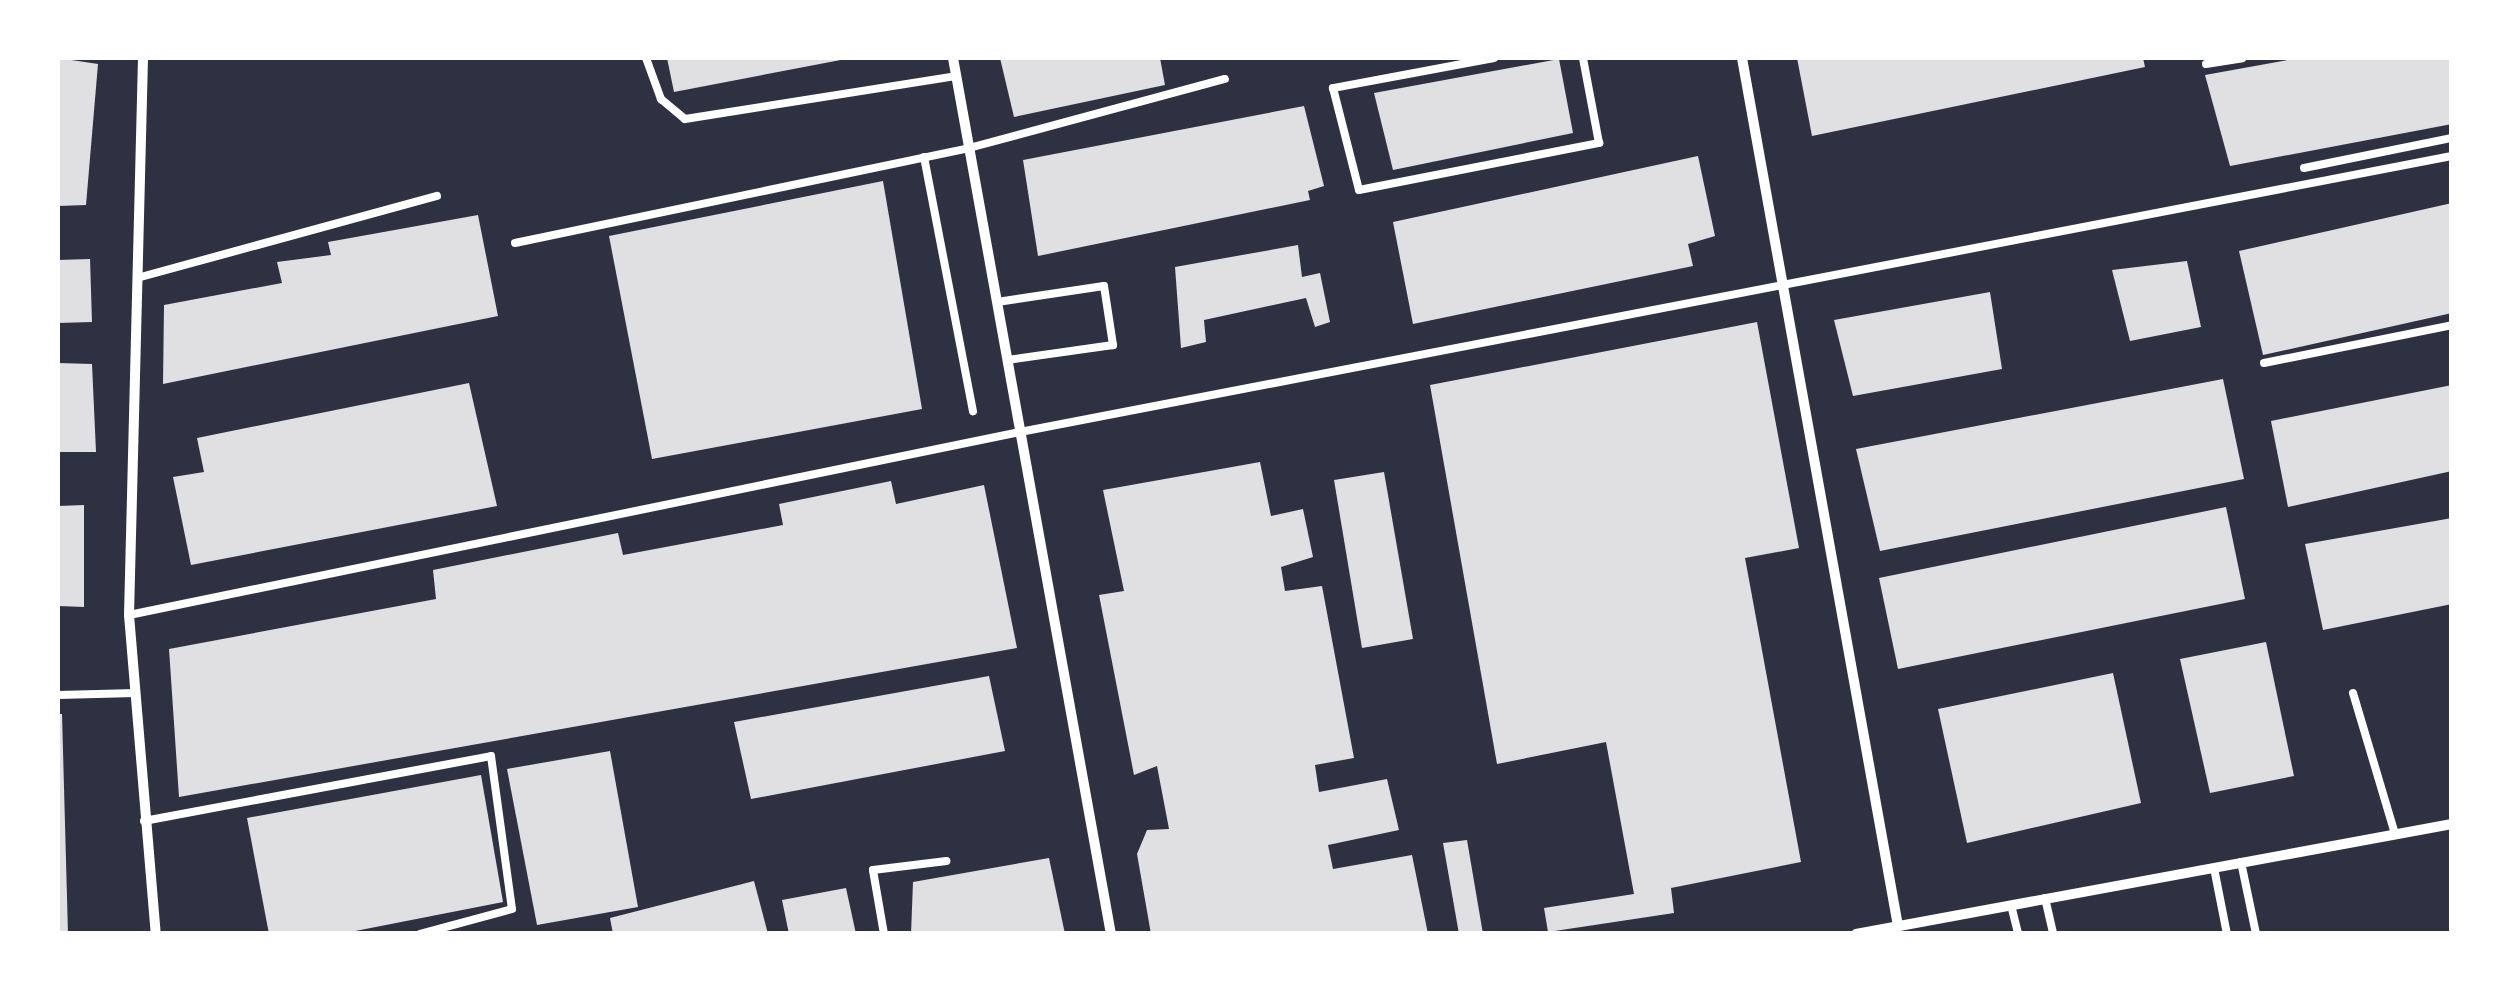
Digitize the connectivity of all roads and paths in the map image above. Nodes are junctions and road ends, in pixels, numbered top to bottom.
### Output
1 (143, 58) edge
2 (646, 58) edge
3 (953, 58) edge
4 (1494, 58) edge
5 (1583, 58) edge
6 (1742, 58) edge
7 (2243, 58) edge
8 (2206, 64) dead end
9 (956, 76) junction
10 (1225, 79) dead end
11 (2452, 138) edge
12 (969, 148) junction
13 (2452, 156) edge
14 (924, 158) junction
15 (2304, 168) dead end
16 (437, 196) dead end
17 (516, 242) dead end
18 (137, 278) junction
19 (1783, 281) junction
20 (997, 302) junction
21 (2452, 325) edge
22 (1007, 360) junction
23 (2264, 363) dead end
24 (973, 411) dead end
25 (1020, 432) junction
26 (129, 615) junction
27 (134, 693) junction
28 (2354, 693) dead end
29 (58, 696) edge
30 (144, 820) junction
31 (2452, 824) edge
32 (2396, 834) junction
33 (946, 860) dead end
34 (2241, 862) junction
35 (2214, 868) junction
36 (2045, 898) junction
37 (2011, 905) junction
38 (1898, 926) junction
39 (156, 934) edge
40 (420, 934) edge
41 (884, 934) edge
42 (1110, 934) edge
43 (1856, 934) edge
44 (2018, 934) edge
45 (2052, 934) edge
46 (2227, 934) edge
47 (2256, 934) edge

1 - 18 street
2 - 9 lane
3 - 9 street
4 - 5 lane
6 - 19 street
7 - 8 lane
9 - 12 street
10 - 12 lane
11 - 15 lane
12 - 14 lane
12 - 20 street
13 - 19 lane
14 - 17 lane
14 - 24 lane
16 - 18 lane
18 - 26 street
19 - 25 lane
19 - 38 street
20 - 22 street
20 - 22 lane
21 - 23 lane
22 - 25 street
25 - 26 lane
25 - 42 street
26 - 27 street
27 - 29 lane
27 - 30 street
28 - 32 lane
30 - 39 street
30 - 40 lane
31 - 32 street
32 - 34 street
33 - 41 lane
34 - 35 street
34 - 47 lane
35 - 36 street
35 - 46 lane
36 - 37 street
36 - 45 lane
37 - 38 street
37 - 44 lane
38 - 43 street

